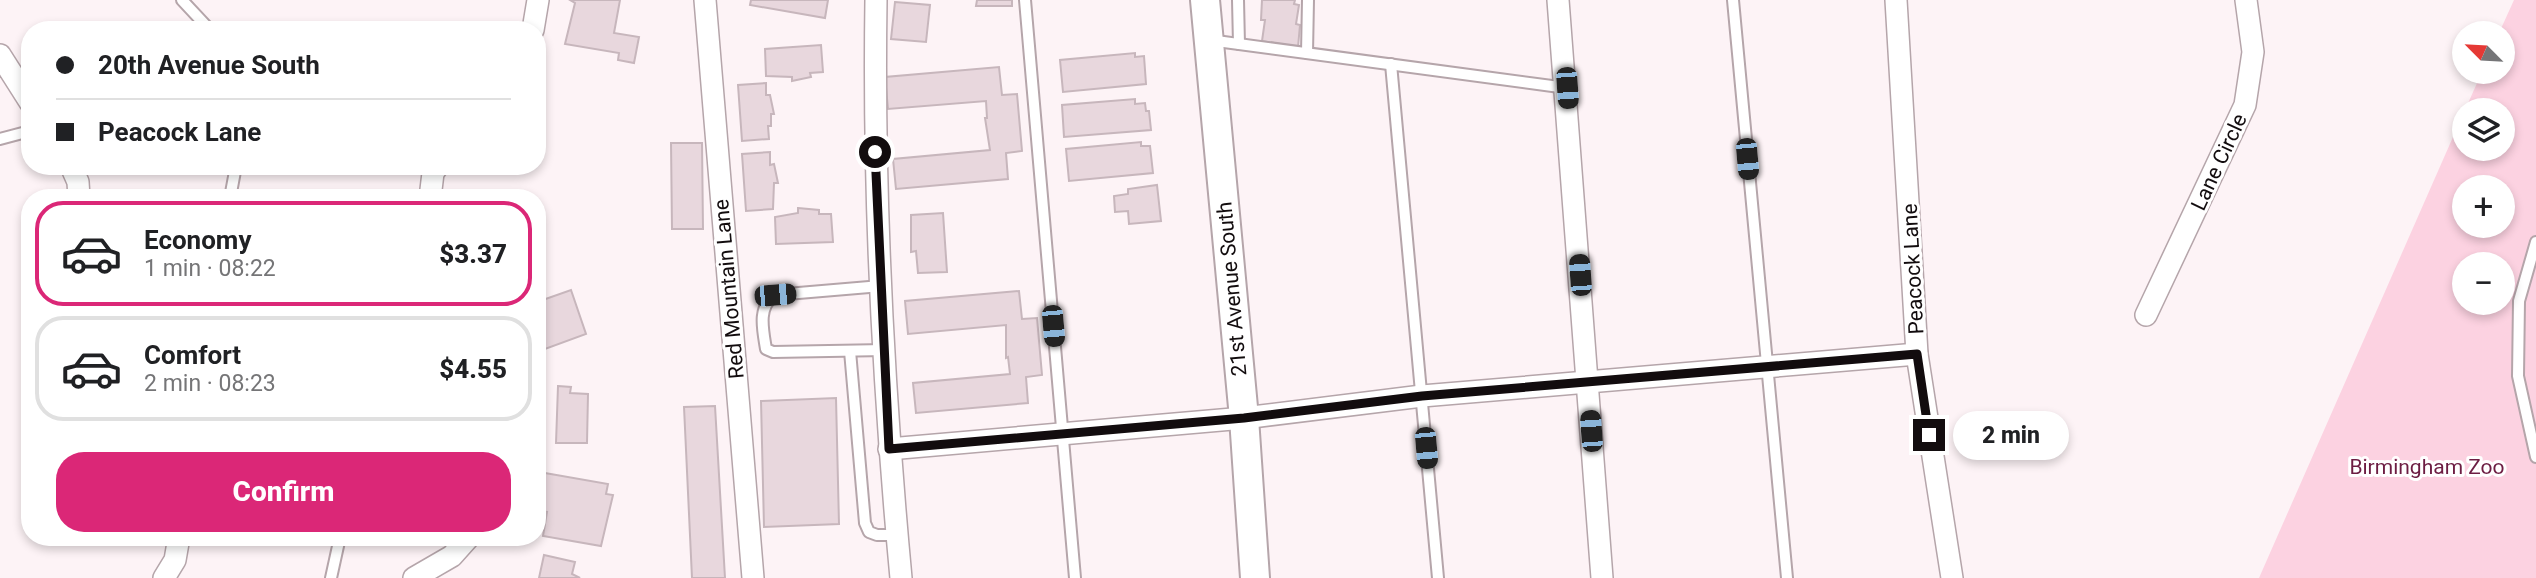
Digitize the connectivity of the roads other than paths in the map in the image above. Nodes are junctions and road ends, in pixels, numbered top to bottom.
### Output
1 (182, 0) edge
2 (538, 0) edge
3 (705, 0) edge
4 (876, 0) edge
5 (1025, 0) edge
6 (1205, 0) edge
7 (1238, 0) edge
8 (1308, 0) edge
9 (1558, 0) edge
10 (1733, 0) edge
11 (1896, 0) edge
12 (2246, 0) edge
13 (202, 21) edge
14 (535, 21) edge
15 (1209, 40) junction
16 (1239, 44) junction
17 (1307, 53) junction
18 (0, 55) edge
19 (1391, 65) junction
20 (21, 88) edge
21 (1567, 88) junction
22 (21, 133) edge
23 (0, 139) edge
24 (2536, 242) edge
25 (881, 286) junction
26 (2146, 315) dead end
27 (884, 350) junction
28 (850, 351) junction
29 (1917, 354) junction
30 (1767, 366) junction
31 (1587, 382) junction
32 (1422, 396) junction
33 (1244, 418) junction
34 (1063, 435) junction
35 (889, 449) junction
36 (2536, 457) edge
37 (897, 535) junction
38 (177, 546) edge
39 (339, 546) edge
40 (461, 546) edge
41 (164, 578) edge
42 (331, 578) edge
43 (414, 578) edge
44 (753, 578) edge
45 (901, 578) edge
46 (1075, 578) edge
47 (1255, 578) edge
48 (1438, 578) edge
49 (1602, 578) edge
50 (1787, 578) edge
51 (1952, 578) edge

1 - 13 lane
2 - 14 street
3 - 44 street, Red Mountain Lane
4 - 25 street
5 - 34 lane
6 - 15 street, 21st Avenue South
7 - 16 lane
8 - 17 lane
9 - 21 street
10 - 30 lane
11 - 29 street, Peacock Lane
12 - 26 street, Lane Circle
15 - 16 lane
15 - 33 street, 21st Avenue South
16 - 17 lane
17 - 19 lane
18 - 20 street
19 - 21 lane
19 - 32 lane
21 - 31 street
22 - 23 lane
24 - 36 lane
25 - 27 street
25 - 28 lane
27 - 28 lane
27 - 35 street
28 - 37 lane
29 - 30 street
29 - 51 street, Peacock Lane
30 - 31 street
30 - 50 lane
31 - 32 street
31 - 49 street
32 - 33 street
32 - 48 lane
33 - 34 street
33 - 47 street, 21st Avenue South
34 - 35 street
34 - 46 lane
35 - 37 street
37 - 45 street
38 - 41 street
39 - 42 lane
40 - 43 street

